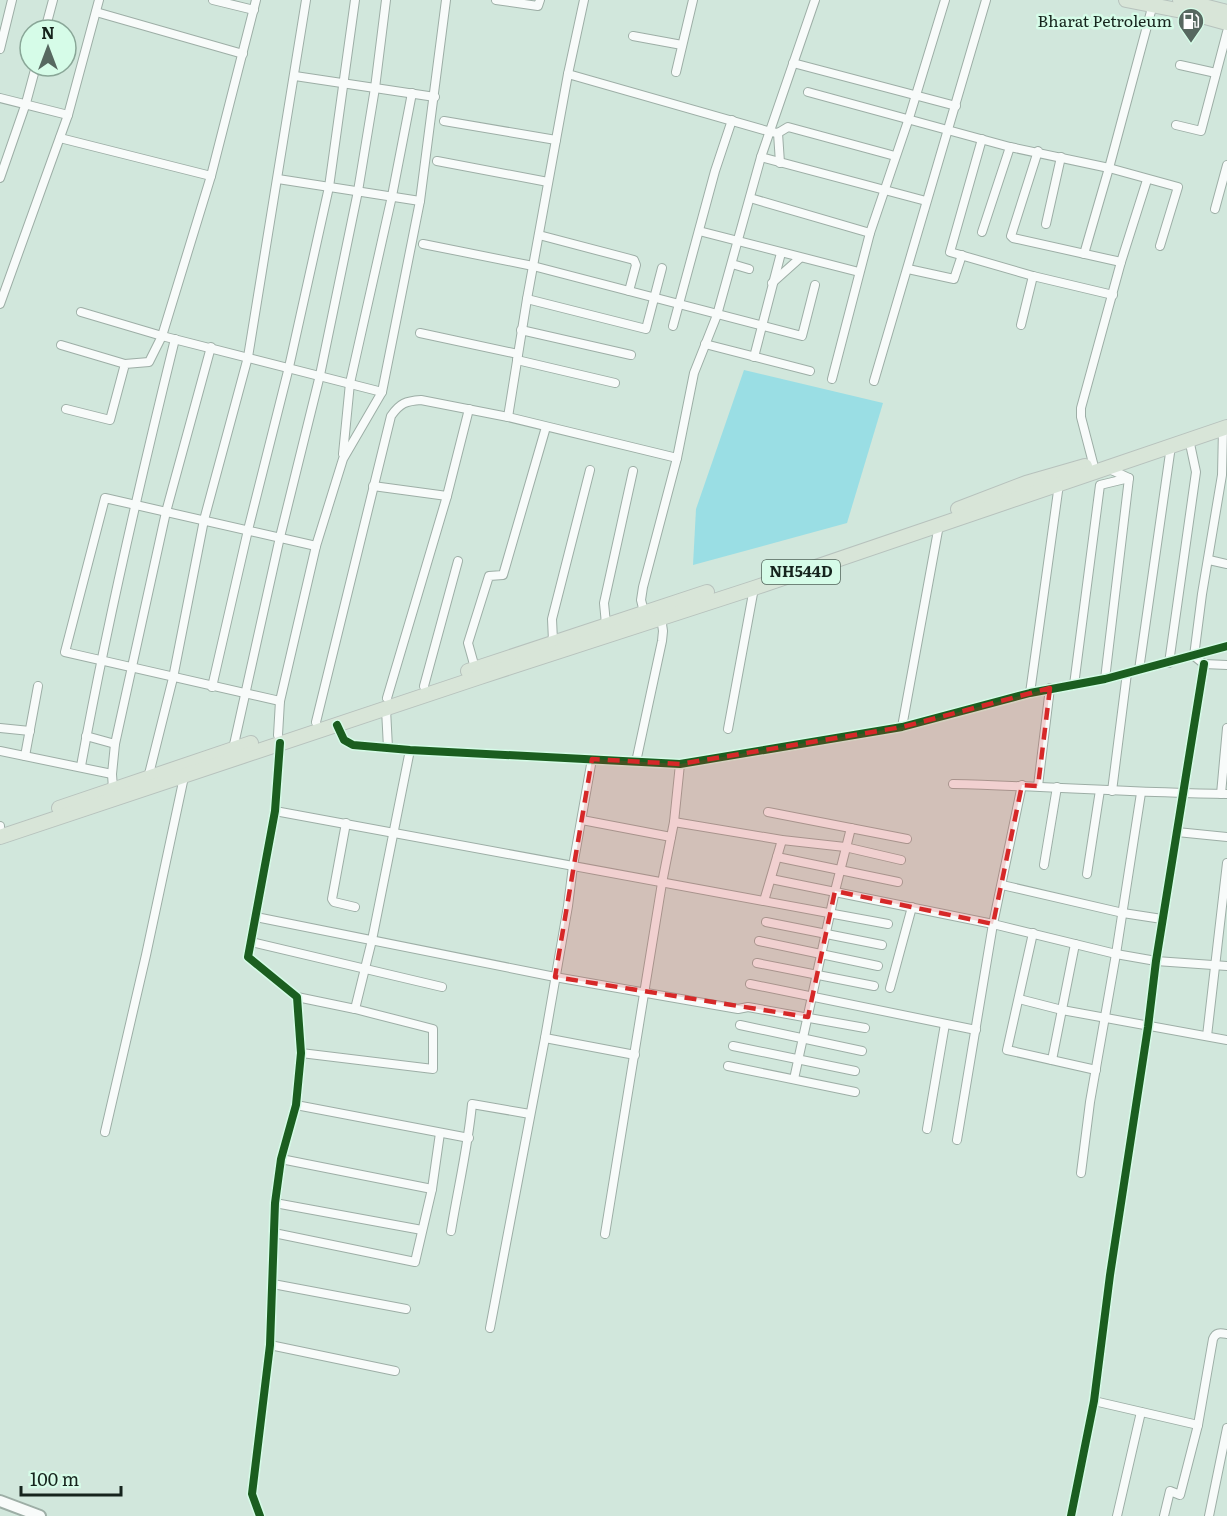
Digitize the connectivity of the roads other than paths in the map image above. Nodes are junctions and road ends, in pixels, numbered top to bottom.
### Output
1 (12, 0) edge
2 (53, 0) edge
3 (99, 0) edge
4 (213, 0) edge
5 (256, 0) edge
6 (306, 0) edge
7 (355, 0) edge
8 (386, 0) edge
9 (446, 0) edge
10 (496, 0) edge
11 (502, 0) edge
12 (540, 0) edge
13 (584, 0) edge
14 (693, 0) edge
15 (815, 0) edge
16 (945, 0) edge
17 (986, 0) edge
18 (1126, 0) edge
19 (1180, 0) edge
20 (1154, 2) edge
21 (254, 10) junction
22 (96, 12) junction
23 (1227, 12) edge
24 (48, 18) edge
25 (1227, 23) edge
26 (1227, 32) edge
27 (633, 36) dead end
28 (682, 45) junction
29 (0, 49) edge
30 (243, 54) junction
31 (794, 63) junction
32 (1180, 65) dead end
33 (676, 72) dead end
34 (568, 74) junction
35 (1216, 74) junction
36 (294, 76) junction
37 (33, 78) edge
38 (343, 83) junction
39 (375, 88) junction
40 (808, 92) dead end
41 (412, 93) junction
42 (916, 94) junction
43 (435, 97) junction
44 (0, 98) edge
45 (26, 103) junction
46 (956, 106) junction
47 (68, 115) junction
48 (909, 118) junction
49 (732, 120) junction
50 (444, 121) dead end
51 (1176, 125) dead end
52 (949, 130) junction
53 (775, 132) junction
54 (60, 138) junction
55 (982, 139) junction
56 (556, 140) junction
57 (1010, 147) junction
58 (1038, 152) junction
59 (895, 156) junction
60 (761, 157) junction
61 (1061, 157) junction
62 (437, 161) dead end
63 (780, 163) junction
64 (1227, 165) edge
65 (1109, 168) junction
66 (212, 176) junction
67 (0, 178) edge
68 (278, 179) junction
69 (1148, 180) junction
70 (548, 182) junction
71 (329, 187) junction
72 (885, 190) junction
73 (358, 191) junction
74 (392, 196) junction
75 (750, 198) junction
76 (420, 201) junction
77 (926, 201) junction
78 (1215, 209) dead end
79 (1046, 224) dead end
80 (699, 231) junction
81 (982, 232) dead end
82 (870, 233) junction
83 (539, 235) junction
84 (738, 241) junction
85 (423, 244) dead end
86 (1160, 246) dead end
87 (781, 253) junction
88 (1084, 254) junction
89 (962, 255) junction
90 (800, 258) junction
91 (1121, 262) junction
92 (732, 264) junction
93 (533, 266) junction
94 (662, 268) dead end
95 (749, 269) dead end
96 (908, 269) junction
97 (859, 272) junction
98 (1033, 276) junction
99 (772, 284) junction
100 (816, 285) dead end
101 (629, 291) junction
102 (1113, 295) junction
103 (654, 298) junction
104 (526, 299) junction
105 (0, 304) edge
106 (678, 305) junction
107 (81, 312) dead end
108 (717, 315) junction
109 (761, 325) junction
110 (1021, 325) dead end
111 (672, 326) dead end
112 (522, 330) junction
113 (420, 333) dead end
114 (162, 336) junction
115 (175, 339) junction
116 (705, 344) junction
117 (61, 345) dead end
118 (210, 347) junction
119 (631, 355) dead end
120 (248, 357) junction
121 (517, 357) junction
122 (754, 357) junction
123 (125, 364) junction
124 (289, 367) junction
125 (810, 370) dead end
126 (320, 375) junction
127 (832, 379) dead end
128 (874, 381) dead end
129 (350, 383) junction
130 (615, 383) dead end
131 (382, 392) junction
132 (66, 409) dead end
133 (469, 409) junction
134 (508, 417) junction
135 (1226, 425) edge
136 (546, 427) junction
137 (1190, 439) junction
138 (1172, 445) junction
139 (677, 458) junction
140 (343, 459) junction
141 (1099, 466) junction
142 (590, 470) dead end
143 (633, 471) dead end
144 (1129, 478) junction
145 (1059, 484) junction
146 (373, 486) junction
147 (447, 496) junction
148 (134, 505) junction
149 (166, 512) junction
150 (204, 520) junction
151 (939, 525) junction
152 (248, 530) junction
153 (280, 537) junction
154 (316, 546) junction
155 (1209, 560) junction
156 (458, 561) dead end
157 (1227, 564) edge
158 (754, 588) junction
159 (644, 612) junction
160 (661, 617) junction
161 (606, 624) junction
162 (553, 642) junction
163 (1227, 646) edge
164 (1194, 656) junction
165 (100, 660) junction
166 (1169, 663) junction
167 (1204, 664) junction
168 (1227, 665) edge
169 (475, 668) junction
170 (132, 669) junction
171 (1139, 670) junction
172 (1127, 673) junction
173 (173, 678) junction
174 (1105, 679) junction
175 (1074, 685) junction
176 (38, 686) dead end
177 (423, 686) junction
178 (212, 687) junction
179 (1050, 688) junction
180 (1030, 693) junction
181 (246, 694) junction
182 (280, 701) junction
183 (387, 704) junction
184 (316, 722) junction
185 (337, 725) junction
186 (902, 727) junction
187 (0, 728) edge
188 (1227, 728) edge
189 (728, 729) dead end
190 (30, 731) junction
191 (86, 736) junction
192 (279, 739) junction
193 (115, 744) junction
194 (388, 748) junction
195 (233, 749) junction
196 (410, 750) junction
197 (0, 752) edge
198 (25, 756) junction
199 (592, 759) junction
200 (636, 762) junction
201 (680, 764) junction
202 (81, 766) junction
203 (112, 774) junction
204 (184, 777) junction
205 (148, 778) junction
206 (953, 784) dead end
207 (1022, 785) junction
208 (1038, 786) junction
209 (1057, 787) junction
210 (113, 789) junction
211 (1100, 790) junction
212 (1112, 791) junction
213 (1184, 792) junction
214 (1141, 793) junction
215 (1224, 794) edge
216 (275, 811) junction
217 (768, 812) dead end
218 (582, 820) junction
219 (674, 822) junction
220 (346, 824) junction
221 (0, 827) edge
222 (850, 828) junction
223 (1177, 832) junction
224 (393, 833) junction
225 (0, 837) edge
226 (671, 837) junction
227 (1227, 837) edge
228 (907, 839) dead end
229 (782, 840) junction
230 (845, 847) junction
231 (777, 857) junction
232 (902, 861) dead end
233 (1227, 863) edge
234 (1044, 865) dead end
235 (573, 866) junction
236 (841, 869) junction
237 (1087, 874) dead end
238 (771, 879) junction
239 (662, 882) junction
240 (898, 882) dead end
241 (1002, 885) junction
242 (835, 891) junction
243 (764, 901) junction
244 (355, 907) dead end
245 (912, 907) junction
246 (830, 912) junction
247 (1123, 913) junction
248 (256, 917) junction
249 (1162, 920) junction
250 (766, 922) dead end
251 (888, 924) dead end
252 (993, 924) junction
253 (826, 933) junction
254 (1033, 933) junction
255 (372, 940) junction
256 (759, 941) dead end
257 (251, 942) junction
258 (1076, 944) junction
259 (882, 945) dead end
260 (821, 954) junction
261 (1116, 954) junction
262 (1156, 961) junction
263 (757, 963) dead end
264 (878, 966) dead end
265 (1214, 966) junction
266 (1227, 966) edge
267 (366, 970) junction
268 (816, 975) junction
269 (555, 977) junction
270 (750, 984) dead end
271 (874, 986) dead end
272 (442, 987) dead end
273 (890, 988) dead end
274 (645, 991) junction
275 (812, 995) junction
276 (297, 997) junction
277 (1019, 999) junction
278 (355, 1009) junction
279 (1062, 1010) junction
280 (808, 1017) junction
281 (1105, 1018) junction
282 (945, 1024) junction
283 (740, 1025) dead end
284 (1148, 1027) junction
285 (865, 1028) dead end
286 (976, 1030) junction
287 (1208, 1036) junction
288 (803, 1037) junction
289 (545, 1038) junction
290 (1227, 1040) edge
291 (734, 1046) dead end
292 (862, 1051) dead end
293 (301, 1053) junction
294 (635, 1054) junction
295 (798, 1058) junction
296 (1052, 1060) junction
297 (728, 1066) dead end
298 (1096, 1070) junction
299 (855, 1071) dead end
300 (794, 1079) junction
301 (855, 1092) dead end
302 (296, 1105) junction
303 (530, 1114) junction
304 (927, 1129) dead end
305 (105, 1132) dead end
306 (441, 1132) junction
307 (469, 1138) junction
308 (957, 1140) dead end
309 (280, 1159) junction
310 (1081, 1173) dead end
311 (432, 1189) junction
312 (275, 1203) junction
313 (422, 1230) junction
314 (451, 1231) dead end
315 (274, 1233) junction
316 (605, 1234) dead end
317 (273, 1284) junction
318 (406, 1310) dead end
319 (490, 1328) dead end
320 (1227, 1334) edge
321 (270, 1345) junction
322 (395, 1371) dead end
323 (1094, 1401) junction
324 (1141, 1412) junction
325 (1198, 1425) junction
326 (1227, 1428) edge
327 (0, 1501) edge
328 (39, 1516) edge
329 (260, 1516) edge
330 (1071, 1516) edge
331 (1117, 1516) edge
332 (1164, 1516) edge
333 (1209, 1516) edge

1 - 29 street
2 - 24 street
3 - 22 street
4 - 21 street
5 - 21 street
6 - 36 street
7 - 38 street
8 - 39 street
9 - 43 street
10 - 11 street
11 - 12 street
13 - 34 street
14 - 28 street
15 - 31 street
16 - 42 street
17 - 46 street
18 - 20 highway
19 - 23 highway
20 - 25 highway
20 - 65 street
21 - 30 street
22 - 30 street
22 - 47 street
26 - 35 street
27 - 28 street
28 - 33 street
30 - 66 street
31 - 42 street
31 - 53 street
32 - 35 street
34 - 49 street
34 - 56 street
35 - 51 street
36 - 38 street
36 - 68 street
37 - 45 street
38 - 39 street
38 - 71 street
39 - 41 street
39 - 73 street
40 - 48 street
41 - 43 street
41 - 74 street
42 - 46 street
42 - 48 street
43 - 76 street
44 - 45 street
45 - 47 street
45 - 67 street
46 - 52 street
47 - 54 street
48 - 52 street
48 - 59 street
49 - 53 street
49 - 80 street
50 - 56 street
52 - 55 street
52 - 77 street
53 - 59 street
53 - 60 street
53 - 63 street
54 - 66 street
54 - 105 street
55 - 57 street
55 - 89 street
56 - 70 street
57 - 58 street
57 - 81 street
58 - 61 street
58 - 88 street
59 - 72 street
60 - 63 street
60 - 75 street
61 - 65 street
61 - 79 street
62 - 70 street
63 - 72 street
64 - 78 street
65 - 69 street
65 - 88 street
66 - 114 street
68 - 71 street
68 - 120 street
69 - 86 street
69 - 91 street
70 - 83 street
71 - 73 street
71 - 124 street
72 - 77 street
72 - 82 street
73 - 74 street
73 - 126 street
74 - 76 street
74 - 129 street
75 - 82 street
75 - 84 street
76 - 131 street
77 - 96 street
80 - 84 street
80 - 106 street
82 - 97 street
83 - 93 street
83 - 101 street
84 - 87 street
84 - 92 street
85 - 93 street
87 - 90 street
87 - 99 street
88 - 91 street
89 - 96 street
89 - 98 street
90 - 97 street
90 - 99 street
91 - 102 street
92 - 95 street
92 - 108 street
93 - 101 street
93 - 104 street
94 - 103 street
96 - 128 street
97 - 127 street
98 - 102 street
98 - 110 street
99 - 109 street
100 - 109 street
101 - 103 street
102 - 141 street
103 - 104 street
103 - 106 street
104 - 112 street
106 - 108 street
106 - 111 street
107 - 114 street
108 - 109 street
108 - 116 street
109 - 122 street
112 - 119 street
112 - 121 street
113 - 121 street
114 - 115 street
114 - 123 street
115 - 118 street
115 - 148 street
116 - 122 street
116 - 139 street
117 - 123 street
118 - 120 street
118 - 149 street
120 - 124 street
120 - 150 street
121 - 130 street
121 - 134 street
122 - 125 street
123 - 132 street
124 - 126 street
124 - 152 street
126 - 129 street
126 - 153 street
129 - 131 street
129 - 140 street
131 - 140 street
133 - 134 street
133 - 146 street
133 - 147 street
134 - 136 street
135 - 137 highway, NH544D
135 - 141 highway, NH544D
135 - 155 street
136 - 139 street
136 - 169 street
137 - 138 highway, NH544D
137 - 166 street
138 - 141 highway, NH544D
138 - 171 street
139 - 159 street
140 - 154 street
141 - 144 street
141 - 145 highway, NH544D
141 - 159 highway, NH544D
142 - 162 street
143 - 161 street
144 - 174 street
144 - 175 street
145 - 151 highway, NH544D
145 - 180 street
146 - 147 street
146 - 184 street
147 - 183 street
148 - 149 street
148 - 165 street
148 - 165 street
149 - 150 street
149 - 170 street
150 - 152 street
150 - 173 street
151 - 158 highway, NH544D
151 - 186 street
152 - 153 street
152 - 178 street
153 - 154 street
153 - 181 street
154 - 182 street
155 - 157 street
155 - 164 street
156 - 177 street
158 - 160 highway, NH544D
158 - 189 street
159 - 161 highway, NH544D
160 - 183 highway, NH544D
160 - 200 street
161 - 162 highway, NH544D
162 - 169 highway, NH544D
163 - 164 street
164 - 166 street
164 - 167 street
165 - 170 street
165 - 191 street
166 - 171 street
167 - 168 street
167 - 213 street
169 - 177 highway, NH544D
170 - 173 street
170 - 193 street
171 - 172 street
172 - 174 street
172 - 212 street
173 - 178 street
173 - 205 street
174 - 175 street
175 - 179 street
176 - 190 street
177 - 183 highway, NH544D
178 - 181 street
179 - 180 street
179 - 208 street
180 - 186 street
181 - 182 street
181 - 195 street
182 - 192 street
183 - 184 highway, NH544D
183 - 185 highway, NH544D
183 - 194 street
184 - 192 highway, NH544D
185 - 192 highway, NH544D
185 - 194 street
186 - 201 street
187 - 190 street
188 - 215 street
190 - 198 street
191 - 193 street
191 - 202 street
192 - 195 highway, NH544D
192 - 204 highway, NH544D
192 - 216 street
193 - 203 street
194 - 196 street
195 - 205 highway, NH544D
196 - 199 street
196 - 224 street
197 - 198 street
198 - 202 street
199 - 200 street
199 - 218 street
200 - 201 street
201 - 219 street
202 - 203 street
203 - 210 street
204 - 225 highway, NH544D
204 - 305 street
205 - 210 highway, NH544D
206 - 207 street
207 - 208 street
207 - 241 street
208 - 209 street
209 - 211 street
209 - 234 street
210 - 221 highway, NH544D
211 - 212 street
211 - 237 street
212 - 214 street
213 - 214 street
213 - 215 street
213 - 223 street
214 - 247 street
216 - 220 street
216 - 248 street
217 - 222 street
218 - 226 street
218 - 235 street
219 - 226 street
219 - 229 street
220 - 224 street
220 - 244 street
222 - 228 street
222 - 230 street
223 - 227 street
223 - 249 street
224 - 235 street
224 - 255 street
226 - 239 street
229 - 230 street
229 - 231 street
230 - 232 street
230 - 236 street
231 - 236 street
231 - 238 street
233 - 265 street
235 - 239 street
235 - 269 street
236 - 240 street
236 - 242 street
238 - 242 street
238 - 243 street
239 - 243 street
239 - 274 street
241 - 247 street
241 - 252 street
242 - 245 street
242 - 246 street
243 - 246 street
245 - 252 street
245 - 273 street
246 - 251 street
246 - 253 street
247 - 249 street
247 - 261 street
248 - 255 street
248 - 257 street
249 - 262 street
250 - 253 street
252 - 254 street
252 - 286 street
253 - 259 street
253 - 260 street
254 - 258 street
254 - 277 street
255 - 267 street
255 - 269 street
256 - 260 street
257 - 267 street
257 - 276 street
258 - 261 street
258 - 279 street
260 - 264 street
260 - 268 street
261 - 262 street
261 - 281 street
262 - 265 street
262 - 284 street
263 - 268 street
265 - 266 street
265 - 287 street
267 - 272 street
267 - 278 street
268 - 271 street
268 - 275 street
269 - 274 street
269 - 289 street
270 - 275 street
274 - 280 street
274 - 294 street
275 - 280 street
275 - 282 street
276 - 278 street
276 - 293 street
277 - 279 street
277 - 296 street
278 - 293 street
279 - 281 street
279 - 296 street
280 - 285 street
280 - 288 street
281 - 284 street
281 - 298 street
282 - 286 street
282 - 304 street
283 - 288 street
284 - 287 street
284 - 323 street
286 - 308 street
287 - 290 street
288 - 292 street
288 - 295 street
289 - 294 street
289 - 303 street
291 - 295 street
293 - 302 street
294 - 316 street
295 - 299 street
295 - 300 street
296 - 298 street
297 - 300 street
298 - 310 street
300 - 301 street
302 - 306 street
302 - 309 street
303 - 307 street
303 - 319 street
306 - 307 street
306 - 311 street
307 - 314 street
309 - 311 street
309 - 312 street
311 - 313 street
312 - 313 street
312 - 315 street
313 - 315 street
315 - 317 street
317 - 318 street
317 - 321 street
320 - 325 street
321 - 322 street
321 - 329 street
323 - 324 street
323 - 330 street
324 - 325 street
324 - 331 street
325 - 332 street
326 - 333 street
327 - 328 street

